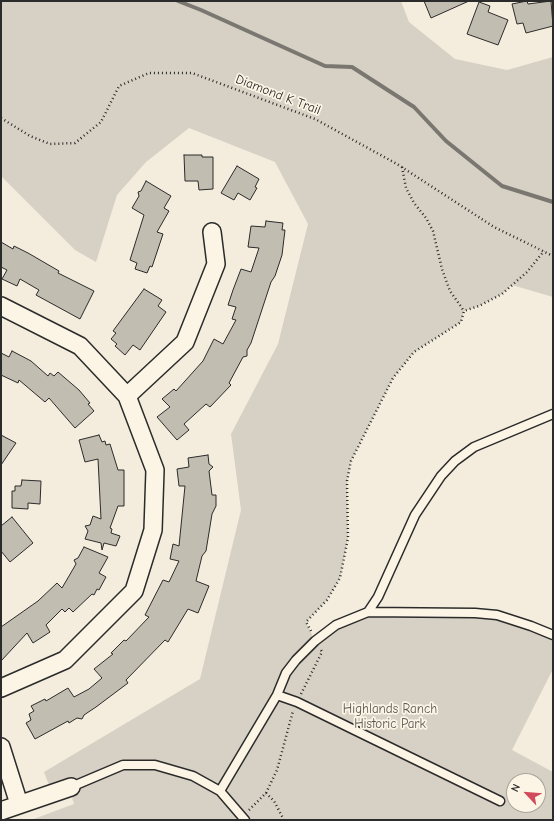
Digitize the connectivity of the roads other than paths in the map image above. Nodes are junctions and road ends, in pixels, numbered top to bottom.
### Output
1 (212, 232) dead end
2 (1, 306) edge
3 (127, 396) junction
4 (553, 414) edge
5 (368, 612) junction
6 (553, 635) edge
7 (1, 688) edge
8 (277, 695) junction
9 (1, 747) edge
10 (71, 787) joint
11 (220, 791) junction
12 (500, 801) dead end
13 (19, 804) junction
14 (1, 811) edge
15 (243, 818) edge

1 - 3 street
2 - 3 street
3 - 7 street
4 - 5 lane
5 - 6 lane
5 - 8 lane
8 - 11 lane
8 - 12 lane
9 - 13 street
10 - 11 lane
10 - 13 street
11 - 15 lane
13 - 14 street

